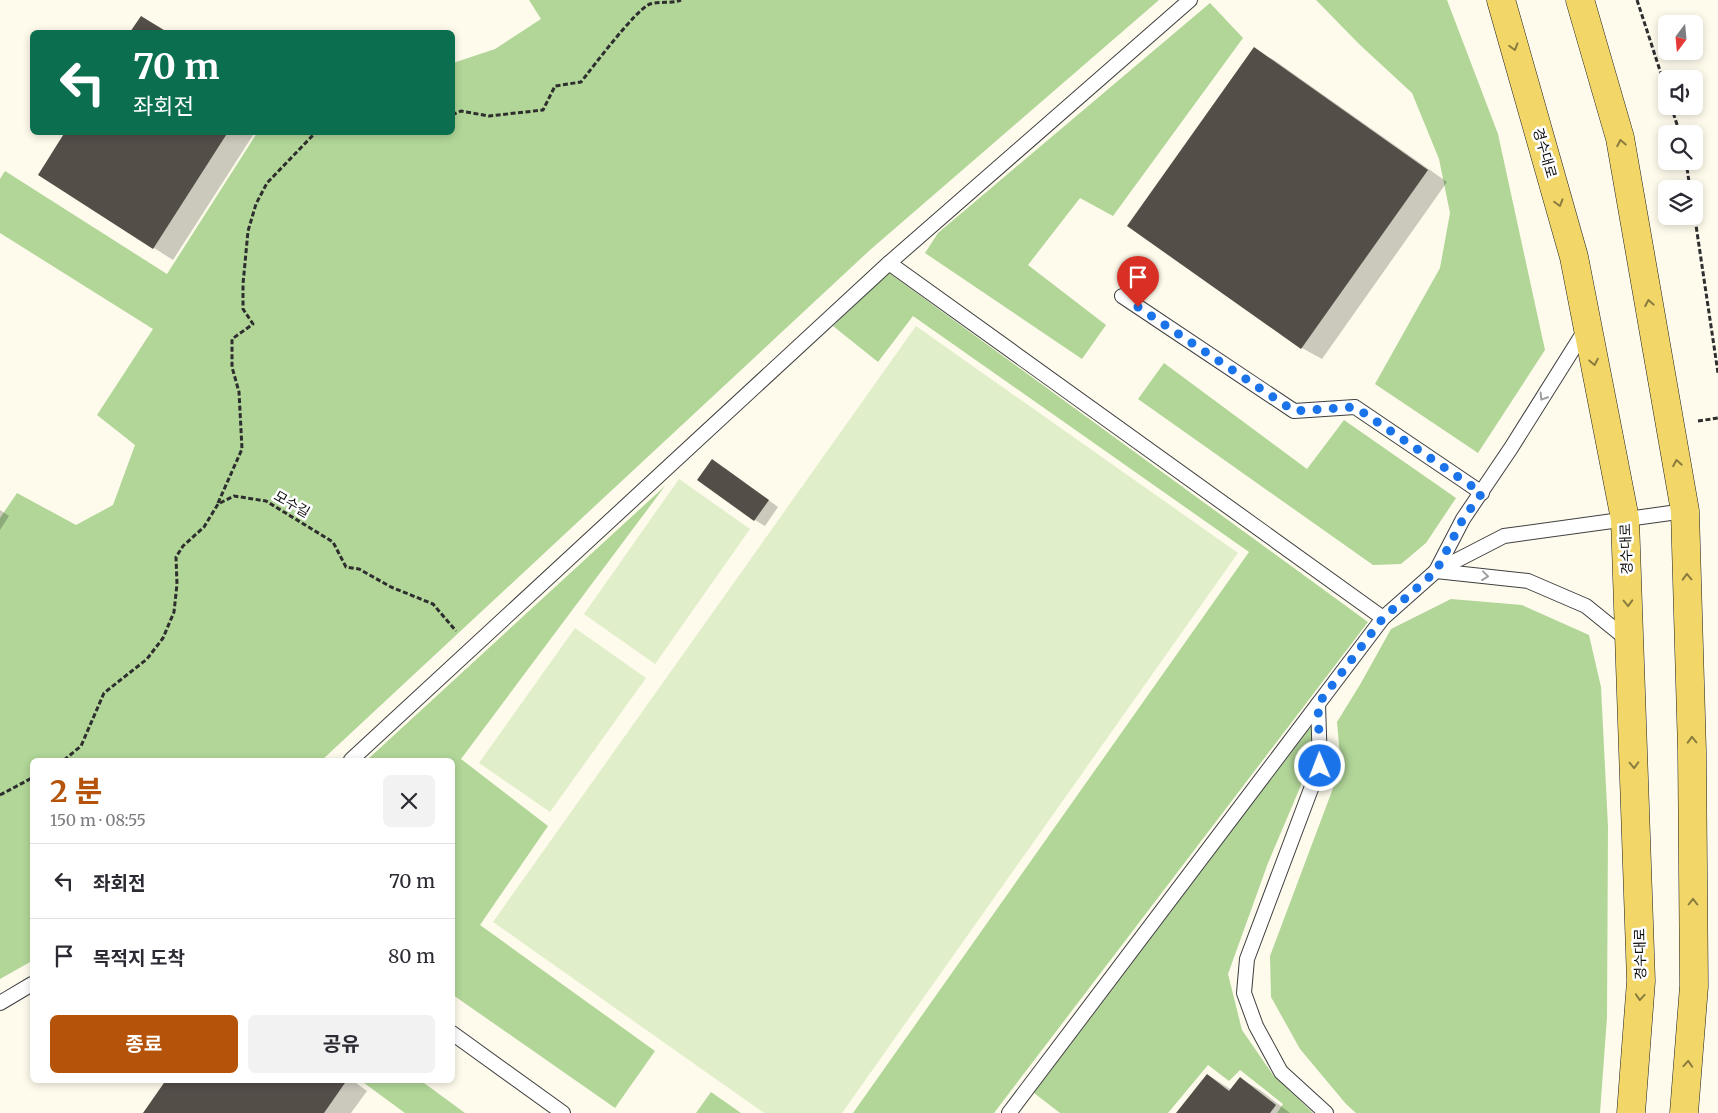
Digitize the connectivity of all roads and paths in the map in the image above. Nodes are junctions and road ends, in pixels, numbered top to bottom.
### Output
1 (681, 0) edge
2 (1190, 0) edge
3 (1501, 0) edge
4 (1580, 0) edge
5 (1637, 0) edge
6 (1660, 70) edge
7 (455, 114) edge
8 (313, 135) edge
9 (1696, 225) edge
10 (889, 263) junction
11 (1122, 296) dead end
12 (1587, 326) junction
13 (1718, 373) edge
14 (1482, 493) junction
15 (218, 504) junction
16 (1685, 511) junction
17 (1625, 519) junction
18 (1436, 571) junction
19 (1383, 618) junction
20 (1630, 641) junction
21 (470, 649) junction
22 (1318, 704) junction
23 (66, 758) edge
24 (353, 758) edge
25 (30, 779) edge
26 (0, 795) edge
27 (30, 985) edge
28 (0, 1003) edge
29 (455, 1035) edge
30 (563, 1113) edge
31 (1009, 1113) edge
32 (1326, 1113) edge
33 (1631, 1113) edge
34 (1684, 1113) edge

1 - 7 path
2 - 10 lane
3 -> 12 main road, 경수대로
16 -> 4 main road
5 - 6 path
8 - 15 path
9 - 13 path
10 - 19 lane
10 - 21 lane
11 - 14 lane
12 -> 14 lane
12 -> 17 main road, 경수대로
14 - 18 lane
15 - 21 path, 모수길
15 - 23 path
16 - 17 lane
34 -> 16 main road
17 - 18 lane
17 -> 20 main road, 경수대로
18 - 19 lane
18 -> 20 lane
19 - 22 lane
20 -> 33 main road, 경수대로
21 - 24 lane
22 - 31 lane
22 - 32 lane
25 - 26 path
27 - 28 lane
29 - 30 lane

